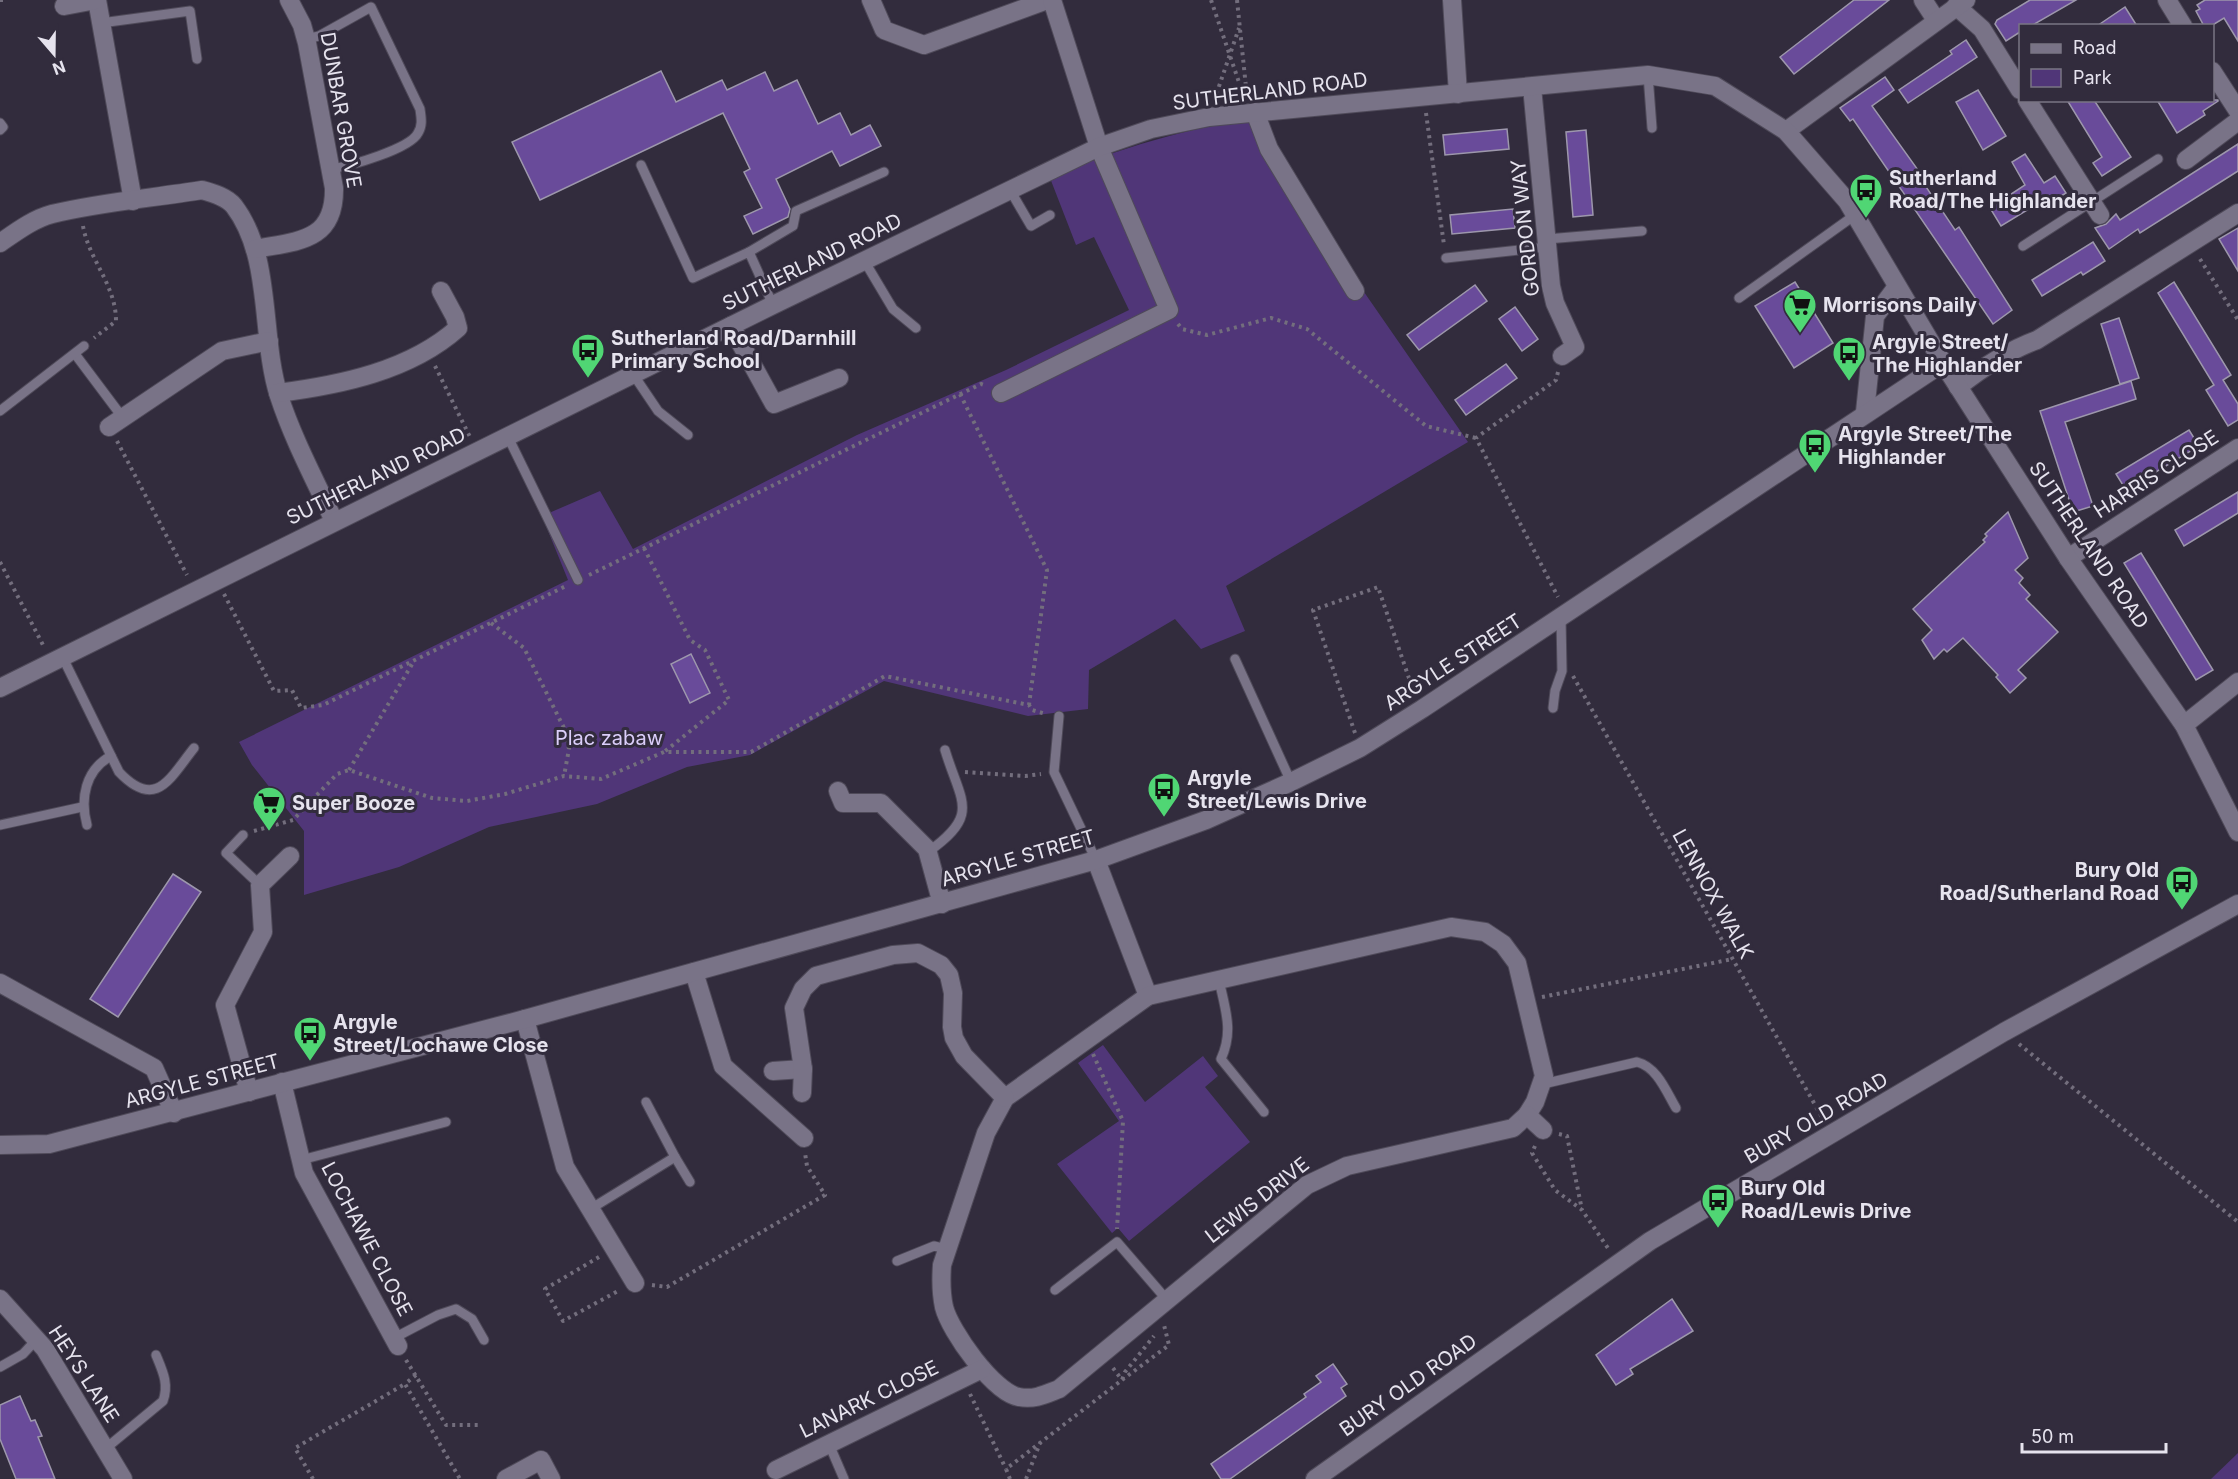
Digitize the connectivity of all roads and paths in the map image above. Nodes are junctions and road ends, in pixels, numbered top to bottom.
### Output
1 (96, 0) edge
2 (289, 0) edge
3 (871, 0) edge
4 (1047, 0) edge
5 (1052, 0) edge
6 (1211, 0) edge
7 (1237, 0) edge
8 (1452, 0) edge
9 (1923, 0) edge
10 (2167, 0) edge
11 (1961, 3) edge
12 (64, 6) dead end
13 (1936, 20) junction
14 (101, 23) junction
15 (2182, 24) edge
16 (1240, 25) junction
17 (306, 39) junction
18 (1230, 54) junction
19 (197, 58) dead end
20 (1648, 75) junction
21 (2214, 75) edge
22 (1532, 87) junction
23 (2019, 88) edge
24 (1458, 94) junction
25 (1424, 98) junction
26 (2028, 102) edge
27 (2238, 111) edge
28 (1252, 112) junction
29 (1209, 117) junction
30 (2238, 121) edge
31 (0, 123) edge
32 (1652, 128) dead end
33 (0, 130) edge
34 (1786, 131) junction
35 (1099, 147) junction
36 (2158, 159) dead end
37 (2186, 160) dead end
38 (641, 165) dead end
39 (331, 169) junction
40 (884, 172) dead end
41 (1010, 190) junction
42 (133, 201) junction
43 (2096, 209) junction
44 (80, 210) junction
45 (2238, 213) edge
46 (1855, 214) junction
47 (1050, 215) dead end
48 (1642, 231) dead end
49 (0, 243) edge
50 (1547, 243) junction
51 (2190, 243) junction
52 (2023, 246) dead end
53 (255, 249) junction
54 (749, 252) junction
55 (1446, 258) joint
56 (865, 262) junction
57 (1896, 288) junction
58 (441, 291) dead end
59 (1355, 291) dead end
60 (1739, 298) dead end
61 (773, 305) junction
62 (1169, 310) junction
63 (2238, 320) edge
64 (731, 326) junction
65 (916, 328) dead end
66 (269, 341) junction
67 (84, 346) joint
68 (427, 349) junction
69 (75, 354) junction
70 (1562, 356) joint
71 (1942, 363) junction
72 (633, 374) junction
73 (838, 378) dead end
74 (1958, 387) junction
75 (278, 393) junction
76 (1001, 393) dead end
77 (960, 394) dead end
78 (0, 411) edge
79 (1865, 412) junction
80 (116, 422) junction
81 (688, 435) dead end
82 (508, 437) junction
83 (1476, 438) junction
84 (2238, 448) edge
85 (477, 452) junction
86 (334, 521) junction
87 (644, 548) dead end
88 (2068, 558) junction
89 (0, 562) edge
90 (578, 580) dead end
91 (195, 590) junction
92 (1564, 616) junction
93 (491, 622) dead end
94 (57, 658) junction
95 (1235, 659) dead end
96 (414, 660) dead end
97 (2238, 682) edge
98 (1577, 683) dead end
99 (0, 688) edge
100 (1029, 705) junction
101 (1553, 708) dead end
102 (1422, 710) junction
103 (1059, 716) joint
104 (2184, 725) junction
105 (194, 748) dead end
106 (1360, 748) junction
107 (945, 750) dead end
108 (664, 752) junction
109 (111, 756) junction
110 (349, 770) junction
111 (952, 771) junction
112 (1054, 772) junction
113 (564, 776) junction
114 (1291, 782) junction
115 (838, 791) dead end
116 (82, 807) junction
117 (0, 825) edge
118 (87, 825) dead end
119 (2238, 832) edge
120 (243, 835) joint
121 (928, 852) junction
122 (290, 856) dead end
123 (1096, 860) junction
124 (260, 885) junction
125 (942, 904) junction
126 (2238, 904) edge
127 (1733, 959) junction
128 (694, 972) junction
129 (1219, 980) junction
130 (0, 983) edge
131 (1148, 996) junction
132 (1527, 1000) junction
133 (525, 1019) junction
134 (2004, 1032) junction
135 (1085, 1041) junction
136 (803, 1069) junction
137 (773, 1071) dead end
138 (282, 1082) junction
139 (1543, 1084) junction
140 (249, 1092) junction
141 (802, 1093) dead end
142 (1005, 1098) junction
143 (646, 1102) dead end
144 (1676, 1108) dead end
145 (1264, 1112) dead end
146 (174, 1113) junction
147 (1527, 1115) junction
148 (1823, 1120) dead end
149 (446, 1122) dead end
150 (1543, 1130) junction
151 (804, 1138) joint
152 (0, 1145) edge
153 (675, 1157) junction
154 (301, 1160) junction
155 (690, 1182) dead end
156 (592, 1208) junction
157 (1582, 1210) junction
158 (2238, 1222) edge
159 (1117, 1242) junction
160 (615, 1248) junction
161 (947, 1249) junction
162 (897, 1261) dead end
163 (1618, 1264) junction
164 (635, 1282) junction
165 (1055, 1290) dead end
166 (0, 1299) edge
167 (1161, 1312) junction
168 (37, 1340) junction
169 (483, 1340) dead end
170 (396, 1342) junction
171 (156, 1355) dead end
172 (0, 1367) edge
173 (982, 1369) junction
174 (416, 1376) junction
175 (963, 1378) junction
176 (1122, 1380) junction
177 (405, 1384) junction
178 (481, 1425) dead end
179 (1040, 1443) junction
180 (829, 1444) junction
181 (105, 1449) junction
182 (1006, 1469) junction
183 (776, 1470) dead end
184 (123, 1479) edge
185 (313, 1479) edge
186 (460, 1479) edge
187 (506, 1479) edge
188 (552, 1479) edge
189 (844, 1479) edge
190 (1010, 1479) edge
191 (1026, 1479) edge
192 (1315, 1479) edge

1 - 12 street
1 - 14 street
2 - 17 street, DUNBAR GROVE
3 - 4 street
5 - 35 street
6 - 18 path
7 - 16 path
8 - 24 street
9 - 13 street
10 - 15 street
11 - 13 street
11 - 23 street
13 - 34 street
14 - 19 lane
14 - 42 street
16 - 18 path
16 - 28 path
17 - 39 street, DUNBAR GROVE
17 - 39 lane
18 - 28 path
18 - 29 path
20 - 22 street, SUTHERLAND ROAD
20 - 32 lane
20 - 34 street, SUTHERLAND ROAD
21 - 27 street
22 - 24 street, SUTHERLAND ROAD
22 - 50 street, GORDON WAY
24 - 25 street, SUTHERLAND ROAD
25 - 28 street, SUTHERLAND ROAD
25 - 55 path
26 - 43 street
28 - 29 street, SUTHERLAND ROAD
28 - 59 street
29 - 35 street, SUTHERLAND ROAD
30 - 37 street
31 - 33 lane
34 - 46 street, SUTHERLAND ROAD
35 - 41 street, SUTHERLAND ROAD
35 - 62 street
36 - 43 lane
38 - 54 lane
39 - 53 street, DUNBAR GROVE
40 - 54 lane
41 - 47 lane
41 - 56 street, SUTHERLAND ROAD
42 - 44 street
42 - 53 street
43 - 52 lane
44 - 49 street
44 - 67 path
45 - 51 street
46 - 57 street, SUTHERLAND ROAD
46 - 60 lane
48 - 50 lane
50 - 55 lane
50 - 70 street, GORDON WAY
51 - 63 path
51 - 74 street
53 - 66 street
54 - 61 lane
56 - 61 street, SUTHERLAND ROAD
56 - 65 lane
57 - 71 street, SUTHERLAND ROAD
57 - 79 street
58 - 68 street
61 - 64 street, SUTHERLAND ROAD
62 - 76 street
62 - 83 path
64 - 72 street, SUTHERLAND ROAD
64 - 73 street
66 - 75 street
66 - 80 street
67 - 69 lane
68 - 75 street
68 - 85 path
69 - 78 lane
69 - 80 lane
70 - 83 path
71 - 74 street, SUTHERLAND ROAD
71 - 79 street, ARGYLE STREET
72 - 81 lane
72 - 82 street, SUTHERLAND ROAD
74 - 88 street, SUTHERLAND ROAD
75 - 86 street
77 - 100 path
79 - 92 street, ARGYLE STREET
80 - 91 path
82 - 85 street, SUTHERLAND ROAD
82 - 90 lane
83 - 92 path
84 - 88 street, HARRIS CLOSE
85 - 86 street, SUTHERLAND ROAD
86 - 91 street, SUTHERLAND ROAD
87 - 108 path
88 - 104 street, SUTHERLAND ROAD
89 - 94 path
91 - 94 street, SUTHERLAND ROAD
92 - 101 lane
92 - 102 street, ARGYLE STREET
93 - 113 path
94 - 99 street, SUTHERLAND ROAD
94 - 109 lane
95 - 114 lane
96 - 110 path
97 - 104 street
98 - 127 path, LENNOX WALK
100 - 103 path
100 - 108 path
102 - 106 street, ARGYLE STREET
102 - 106 path
103 - 112 lane
104 - 119 street, SUTHERLAND ROAD
105 - 109 lane
106 - 114 street, ARGYLE STREET
107 - 111 lane
108 - 113 path
109 - 116 lane
110 - 113 path
110 - 120 path
111 - 112 path
111 - 121 lane
112 - 123 lane
114 - 123 street, ARGYLE STREET
115 - 121 street
116 - 117 lane
116 - 118 lane
120 - 124 lane
121 - 125 street
122 - 124 street
123 - 125 street, ARGYLE STREET
123 - 131 street
124 - 140 street
125 - 128 street, ARGYLE STREET
126 - 134 street, BURY OLD ROAD
127 - 132 path
127 - 148 path, LENNOX WALK
128 - 133 street, ARGYLE STREET
128 - 151 street
129 - 131 street, LEWIS DRIVE
129 - 132 street, LEWIS DRIVE
129 - 145 lane
130 - 146 street
131 - 135 street, LEWIS DRIVE
132 - 139 street, LEWIS DRIVE
133 - 138 street, ARGYLE STREET
133 - 156 street
134 - 158 path
134 - 163 street, BURY OLD ROAD
135 - 142 street, LEWIS DRIVE
135 - 159 path
136 - 137 street
136 - 141 street
136 - 142 street
138 - 140 street, ARGYLE STREET
138 - 154 street, LOCHAWE CLOSE
139 - 144 lane
139 - 147 street, LEWIS DRIVE
140 - 146 street, ARGYLE STREET
142 - 161 street, LEWIS DRIVE
143 - 153 lane
146 - 152 street, ARGYLE STREET
147 - 150 street
147 - 167 street, LEWIS DRIVE
149 - 154 lane
150 - 157 path
150 - 157 path
151 - 164 path
153 - 155 lane
153 - 156 lane
154 - 170 street, LOCHAWE CLOSE
156 - 160 street
157 - 163 path
159 - 165 lane
159 - 167 lane
160 - 164 street
160 - 164 path
161 - 162 lane
161 - 173 street, LEWIS DRIVE
163 - 192 street, BURY OLD ROAD
166 - 168 street, HEYS LANE
167 - 173 street, LEWIS DRIVE
167 - 176 path
167 - 176 path
168 - 172 lane
168 - 181 street, HEYS LANE
169 - 170 lane
170 - 174 path
171 - 181 lane
173 - 175 street, LANARK CLOSE
174 - 177 path
174 - 178 path
175 - 180 street, LANARK CLOSE
175 - 182 path
176 - 179 path
177 - 185 path
177 - 186 path
179 - 182 path
179 - 191 path
180 - 183 street, LANARK CLOSE
180 - 189 lane
181 - 184 street, HEYS LANE
182 - 190 path
187 - 188 street

